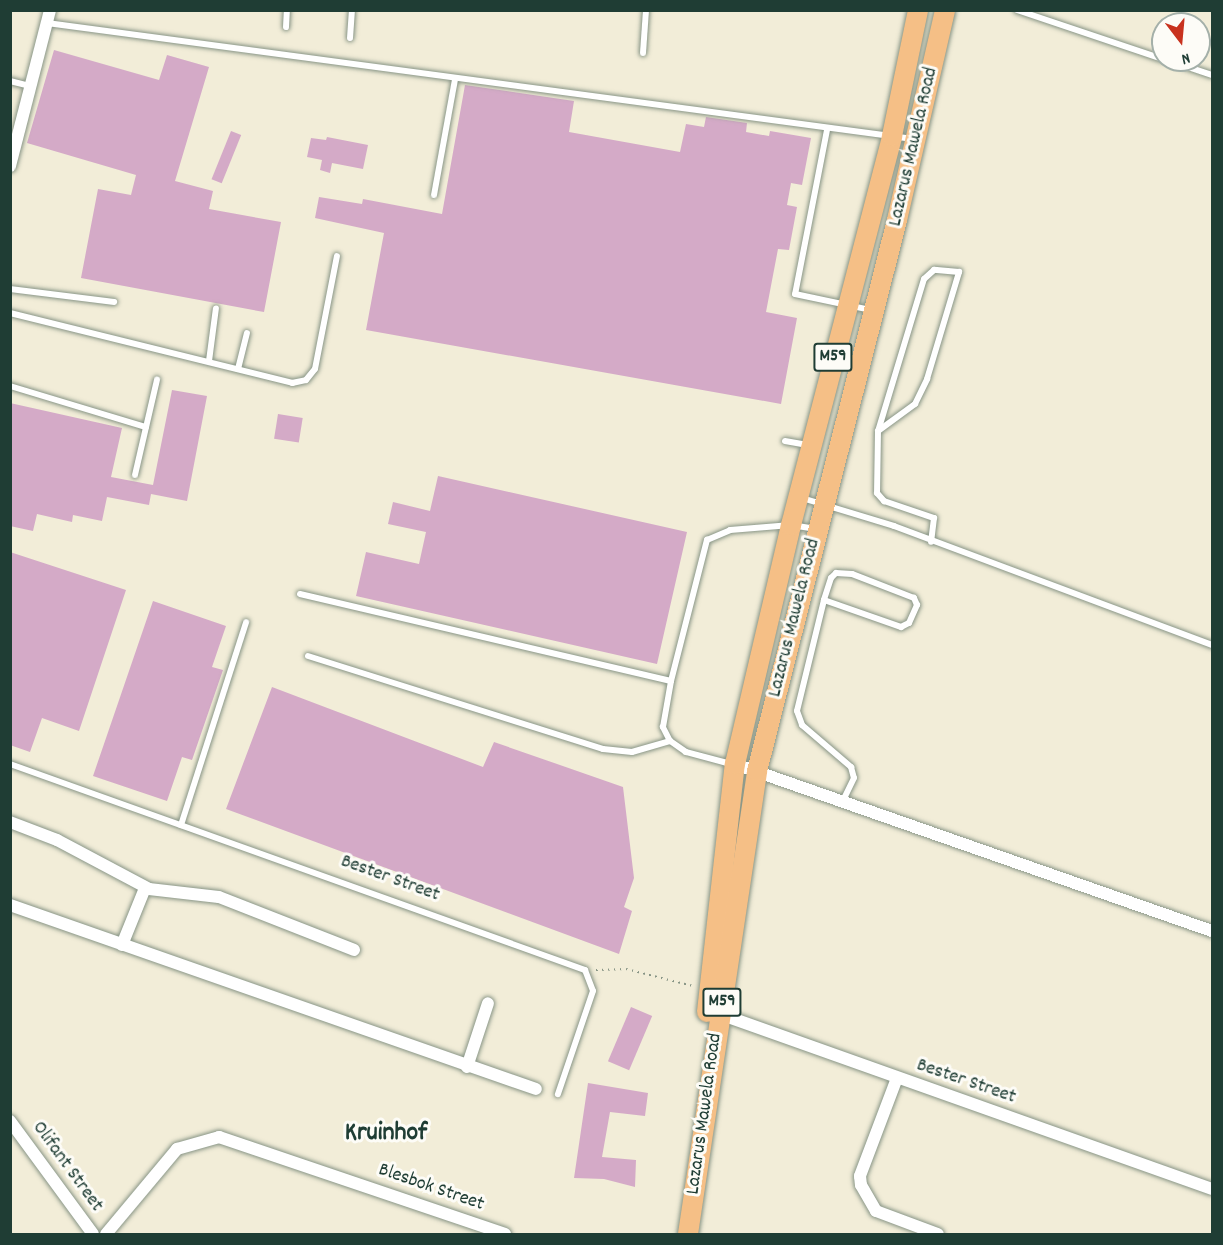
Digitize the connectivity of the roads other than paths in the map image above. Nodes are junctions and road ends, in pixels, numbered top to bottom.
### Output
1 (287, 10) edge
2 (352, 10) edge
3 (646, 10) edge
4 (918, 10) edge
5 (945, 10) edge
6 (1017, 10) edge
7 (49, 17) edge
8 (286, 27) dead end
9 (350, 38) dead end
10 (643, 53) dead end
11 (1151, 54) edge
12 (455, 79) junction
13 (10, 81) edge
14 (31, 86) junction
15 (827, 130) junction
16 (892, 136) junction
17 (916, 140) junction
18 (10, 166) edge
19 (434, 195) dead end
20 (337, 256) dead end
21 (10, 289) edge
22 (114, 302) dead end
23 (848, 304) junction
24 (216, 308) dead end
25 (874, 311) junction
26 (10, 313) edge
27 (247, 333) dead end
28 (209, 361) junction
29 (238, 369) junction
30 (157, 380) dead end
31 (10, 386) edge
32 (146, 427) junction
33 (878, 431) junction
34 (785, 441) dead end
35 (811, 446) junction
36 (135, 475) dead end
37 (798, 497) junction
38 (825, 502) junction
39 (791, 525) junction
40 (818, 530) junction
41 (931, 542) junction
42 (300, 594) dead end
43 (824, 600) junction
44 (246, 622) dead end
45 (1212, 645) edge
46 (308, 656) dead end
47 (670, 681) junction
48 (670, 741) junction
49 (735, 764) junction
50 (10, 765) edge
51 (757, 771) junction
52 (843, 801) junction
53 (10, 822) edge
54 (181, 825) junction
55 (145, 888) junction
56 (10, 905) edge
57 (1212, 931) edge
58 (122, 945) junction
59 (354, 950) dead end
60 (488, 1003) dead end
61 (713, 1012) junction
62 (467, 1067) junction
63 (897, 1078) junction
64 (536, 1089) dead end
65 (558, 1094) dead end
66 (10, 1121) edge
67 (1212, 1189) edge
68 (488, 1232) edge
69 (93, 1234) edge
70 (105, 1234) edge
71 (505, 1234) edge
72 (677, 1234) edge
73 (688, 1234) edge
74 (938, 1234) edge

1 - 8 lane
2 - 9 lane
3 - 10 lane
4 - 16 main road, Lazarus Mawela Road / M59
5 - 17 main road, Lazarus Mawela Road / M59
6 - 11 lane
7 - 12 lane
7 - 14 street
12 - 15 lane
12 - 19 lane
13 - 14 lane
14 - 18 street
15 - 16 lane
15 - 23 lane
16 - 17 lane
16 - 23 main road, Lazarus Mawela Road / M59
17 - 25 main road, Lazarus Mawela Road / M59
20 - 29 lane
21 - 22 lane
23 - 25 lane
23 - 35 main road, Lazarus Mawela Road / M59
24 - 28 lane
25 - 38 main road, Lazarus Mawela Road / M59
26 - 28 lane
27 - 29 lane
28 - 29 lane
30 - 32 lane
31 - 32 lane
32 - 36 lane
33 - 33 lane
33 - 41 lane
34 - 35 lane
35 - 37 main road, Lazarus Mawela Road / M59
37 - 38 lane
37 - 39 main road, Lazarus Mawela Road / M59
38 - 40 main road, Lazarus Mawela Road / M59
38 - 41 lane
39 - 40 lane
39 - 47 lane
39 - 49 main road, Lazarus Mawela Road / M59
40 - 51 main road, Lazarus Mawela Road / M59
41 - 45 lane
42 - 47 lane
43 - 43 lane
43 - 52 lane
44 - 54 lane
46 - 48 lane
47 - 48 lane
48 - 49 lane
49 - 51 street
49 - 61 main road, Lazarus Mawela Road / M59
50 - 54 lane, Bester Street
51 - 52 street
51 - 61 main road, Lazarus Mawela Road / M59
52 - 57 street
53 - 55 street
54 - 65 lane, Bester Street
55 - 58 street
55 - 59 street
56 - 58 street
58 - 62 street
60 - 62 street
61 - 63 street, Bester Street
61 - 72 main road, Lazarus Mawela Road / M59
61 - 73 main road, Lazarus Mawela Road / M59
62 - 64 street
63 - 67 street, Bester Street
63 - 74 street
66 - 69 street, Olifant Street
68 - 70 street, Blesbok Street
68 - 71 street, Blesbok Street

